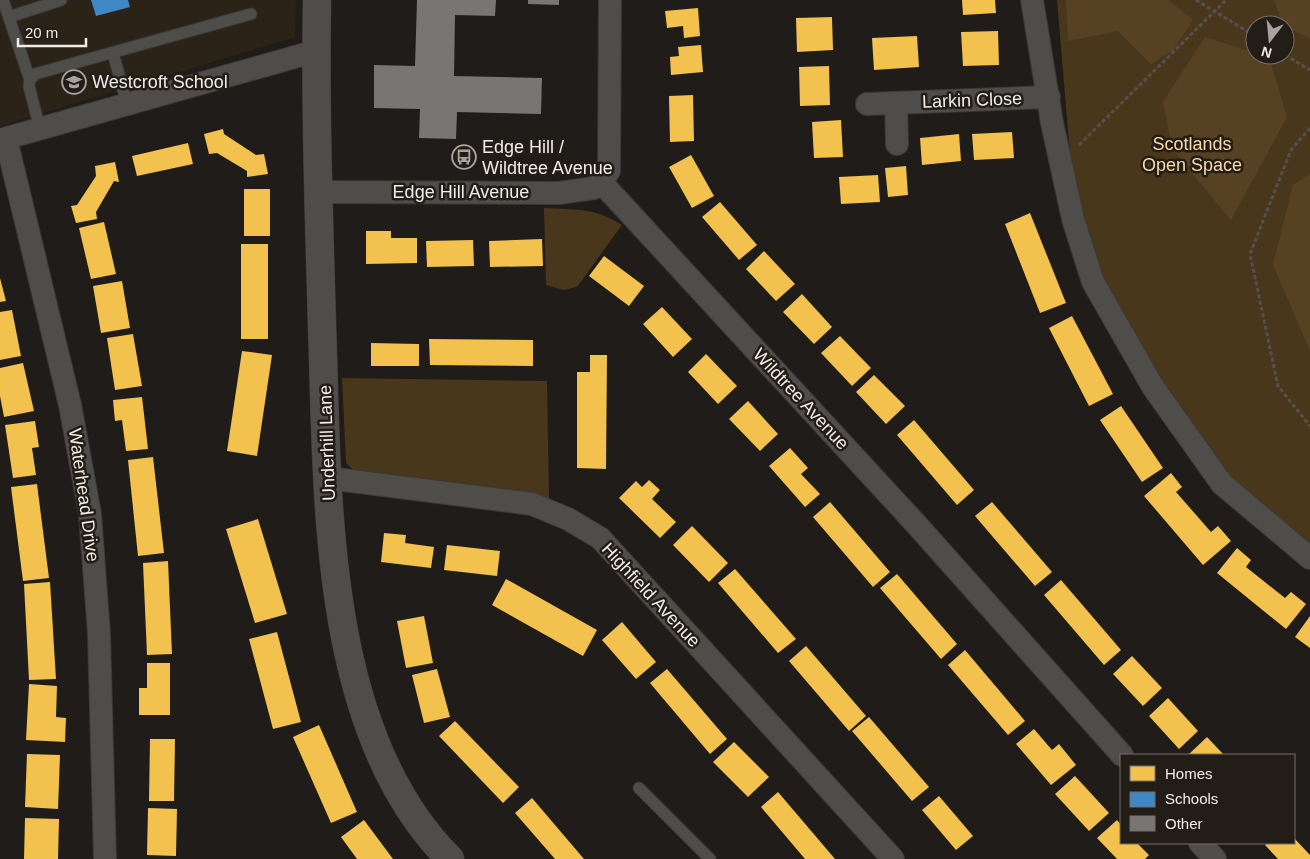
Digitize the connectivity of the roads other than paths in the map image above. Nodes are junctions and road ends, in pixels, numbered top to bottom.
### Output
1 (3, 0) edge
2 (62, 0) edge
3 (317, 0) edge
4 (610, 0) edge
5 (1032, 0) edge
6 (252, 14) dead end
7 (9, 17) junction
8 (316, 51) junction
9 (112, 52) junction
10 (30, 80) junction
11 (1048, 97) junction
12 (127, 104) junction
13 (868, 104) dead end
14 (896, 104) junction
15 (40, 129) junction
16 (3, 139) edge
17 (897, 144) dead end
18 (601, 182) junction
19 (318, 192) junction
20 (328, 478) junction
21 (1310, 558) edge
22 (1121, 754) edge
23 (640, 788) dead end
24 (1201, 844) edge
25 (105, 859) edge
26 (450, 859) edge
27 (710, 859) edge
28 (893, 859) edge
29 (1215, 859) edge

1 - 7 lane
2 - 7 lane
3 - 8 street, Underhill Lane
4 - 18 street
5 - 11 street
6 - 9 lane
7 - 10 lane
8 - 12 street
8 - 19 street, Underhill Lane
9 - 10 lane
9 - 12 lane
10 - 15 lane
11 - 14 street, Larkin Close
11 - 21 street
12 - 15 street
13 - 14 street, Larkin Close
14 - 17 street, Larkin Close
15 - 16 street
16 - 25 street, Waterhead Drive
18 - 19 street, Edge Hill Avenue
18 - 22 street, Wildtree Avenue
19 - 20 street, Underhill Lane
20 - 26 street, Underhill Lane
20 - 28 street, Highfield Avenue
23 - 27 lane
24 - 29 street

